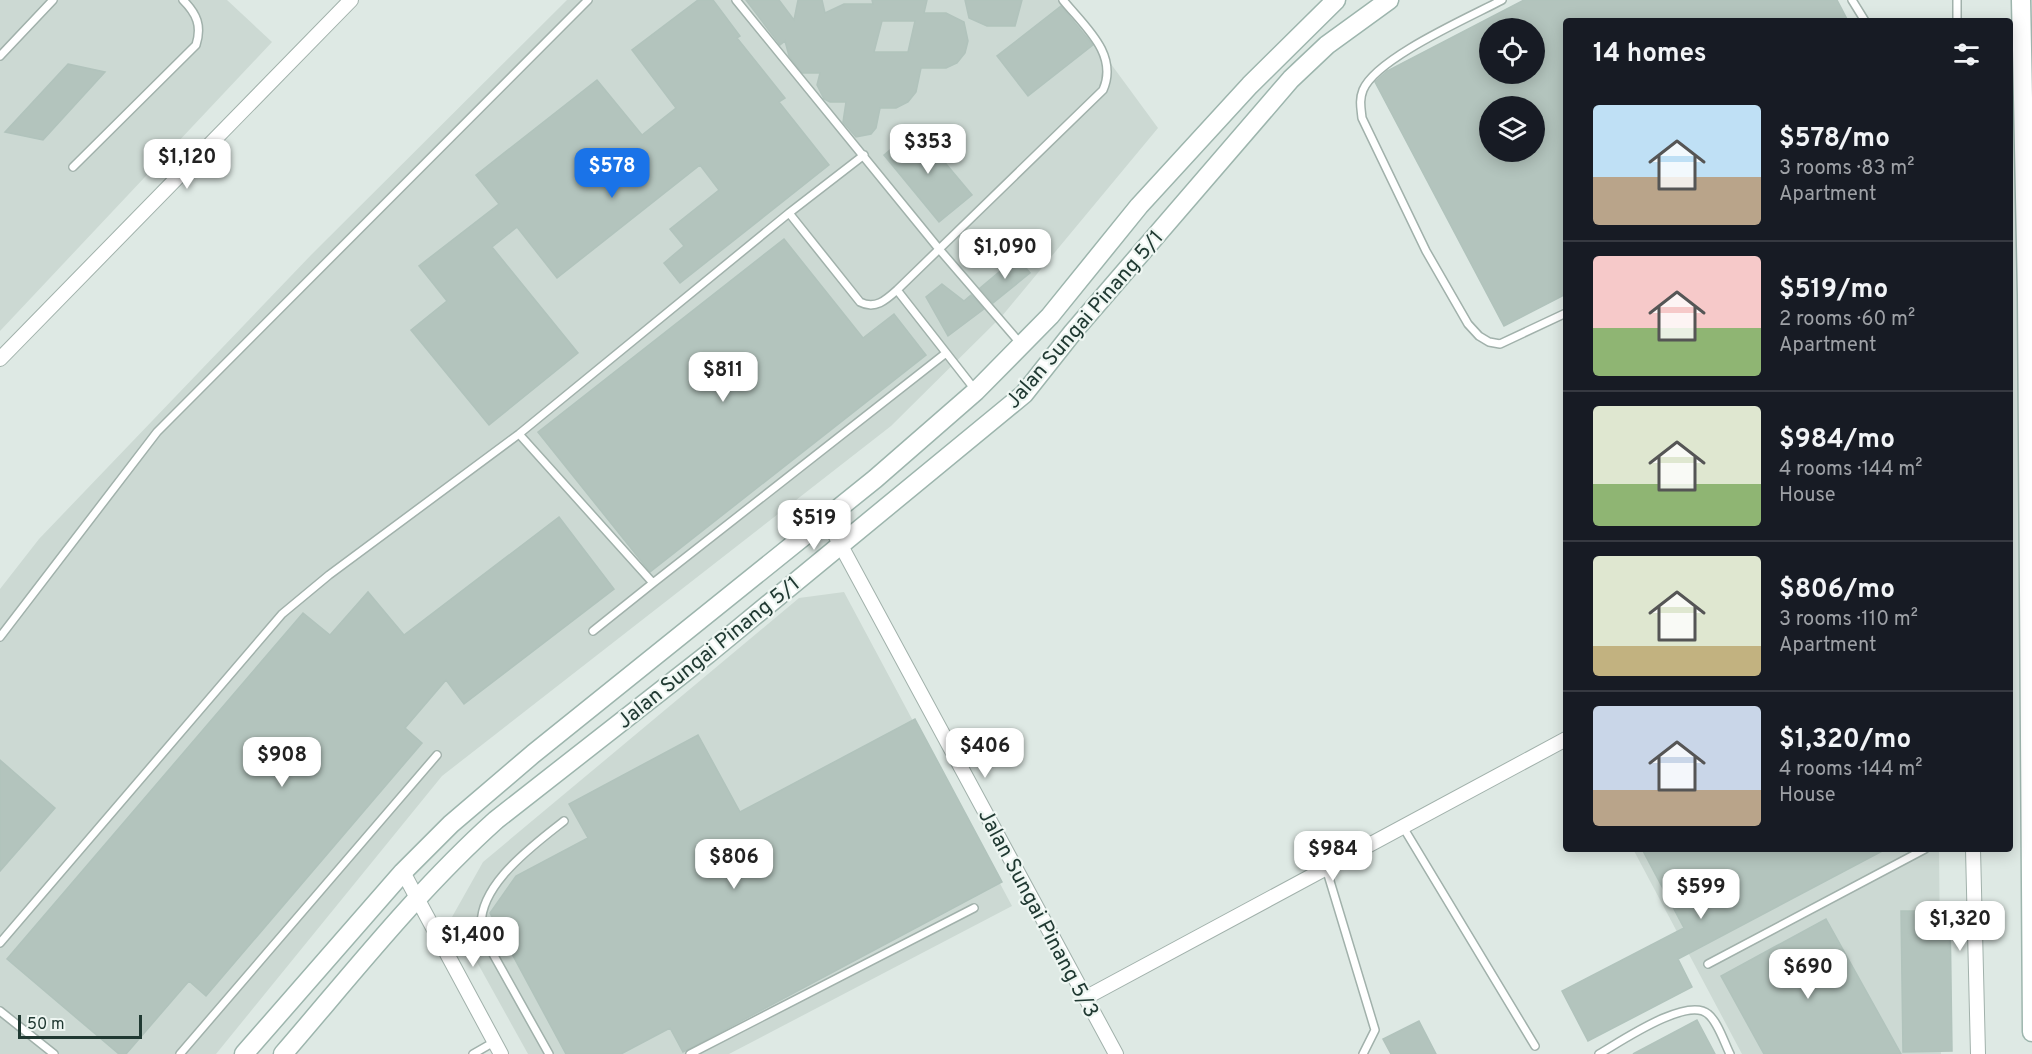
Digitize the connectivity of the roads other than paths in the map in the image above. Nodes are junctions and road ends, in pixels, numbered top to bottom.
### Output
1 (53, 0) edge
2 (183, 0) edge
3 (351, 0) edge
4 (588, 0) edge
5 (736, 0) edge
6 (1063, 0) edge
7 (1335, 0) edge
8 (1389, 0) edge
9 (1502, 0) edge
10 (1852, 0) edge
11 (1957, 0) edge
12 (2021, 0) edge
13 (1863, 18) edge
14 (1958, 18) edge
15 (0, 56) edge
16 (864, 155) junction
17 (73, 167) dead end
18 (789, 213) junction
19 (939, 249) junction
20 (897, 290) junction
21 (2029, 302) edge
22 (1563, 314) edge
23 (1022, 345) junction
24 (946, 353) junction
25 (0, 359) edge
26 (976, 391) junction
27 (2030, 401) edge
28 (519, 434) junction
29 (826, 519) junction
30 (840, 544) junction
31 (653, 584) junction
32 (593, 631) dead end
33 (0, 637) edge
34 (1563, 741) edge
35 (436, 755) dead end
36 (564, 821) dead end
37 (1403, 826) junction
38 (1919, 852) edge
39 (1973, 852) edge
40 (1326, 868) junction
41 (403, 872) junction
42 (417, 897) junction
43 (974, 908) dead end
44 (0, 943) edge
45 (1708, 964) dead end
46 (1085, 998) junction
47 (0, 1011) edge
48 (2032, 1032) edge
49 (1535, 1046) dead end
50 (498, 1048) edge
51 (54, 1054) edge
52 (180, 1054) edge
53 (244, 1054) edge
54 (283, 1054) edge
55 (473, 1054) edge
56 (549, 1054) edge
57 (690, 1054) edge
58 (1116, 1054) edge
59 (1363, 1054) edge
60 (1599, 1054) edge
61 (1730, 1054) edge
62 (1978, 1054) edge

1 - 15 lane
2 - 17 lane
3 - 25 street
4 - 33 lane
5 - 16 lane
6 - 19 lane
7 - 23 street, Jalan Sungai Pinang 5/1
8 - 30 street, Jalan Sungai Pinang 5/1
9 - 22 lane
10 - 13 lane
11 - 14 lane
12 - 21 street
16 - 18 lane
16 - 19 lane
18 - 20 lane
18 - 28 lane
19 - 20 lane
19 - 23 lane
20 - 24 lane
21 - 27 street
23 - 26 street, Jalan Sungai Pinang 5/1
24 - 26 lane
24 - 31 lane
26 - 29 street, Jalan Sungai Pinang 5/1
27 - 48 street
28 - 31 lane
28 - 44 lane
29 - 30 street, Jalan Sungai Pinang 5/3
29 - 41 street, Jalan Sungai Pinang 5/1
30 - 42 street, Jalan Sungai Pinang 5/1
30 - 46 street, Jalan Sungai Pinang 5/3
31 - 32 lane
34 - 37 street
35 - 52 lane
36 - 56 lane
37 - 40 street
37 - 49 lane
38 - 45 lane
39 - 62 street
40 - 46 street
40 - 59 lane
41 - 42 street
41 - 53 street, Jalan Sungai Pinang 5/1
42 - 50 street
42 - 54 street, Jalan Sungai Pinang 5/1
43 - 57 lane
46 - 58 street, Jalan Sungai Pinang 5/3
47 - 51 lane
50 - 55 lane
60 - 61 lane

